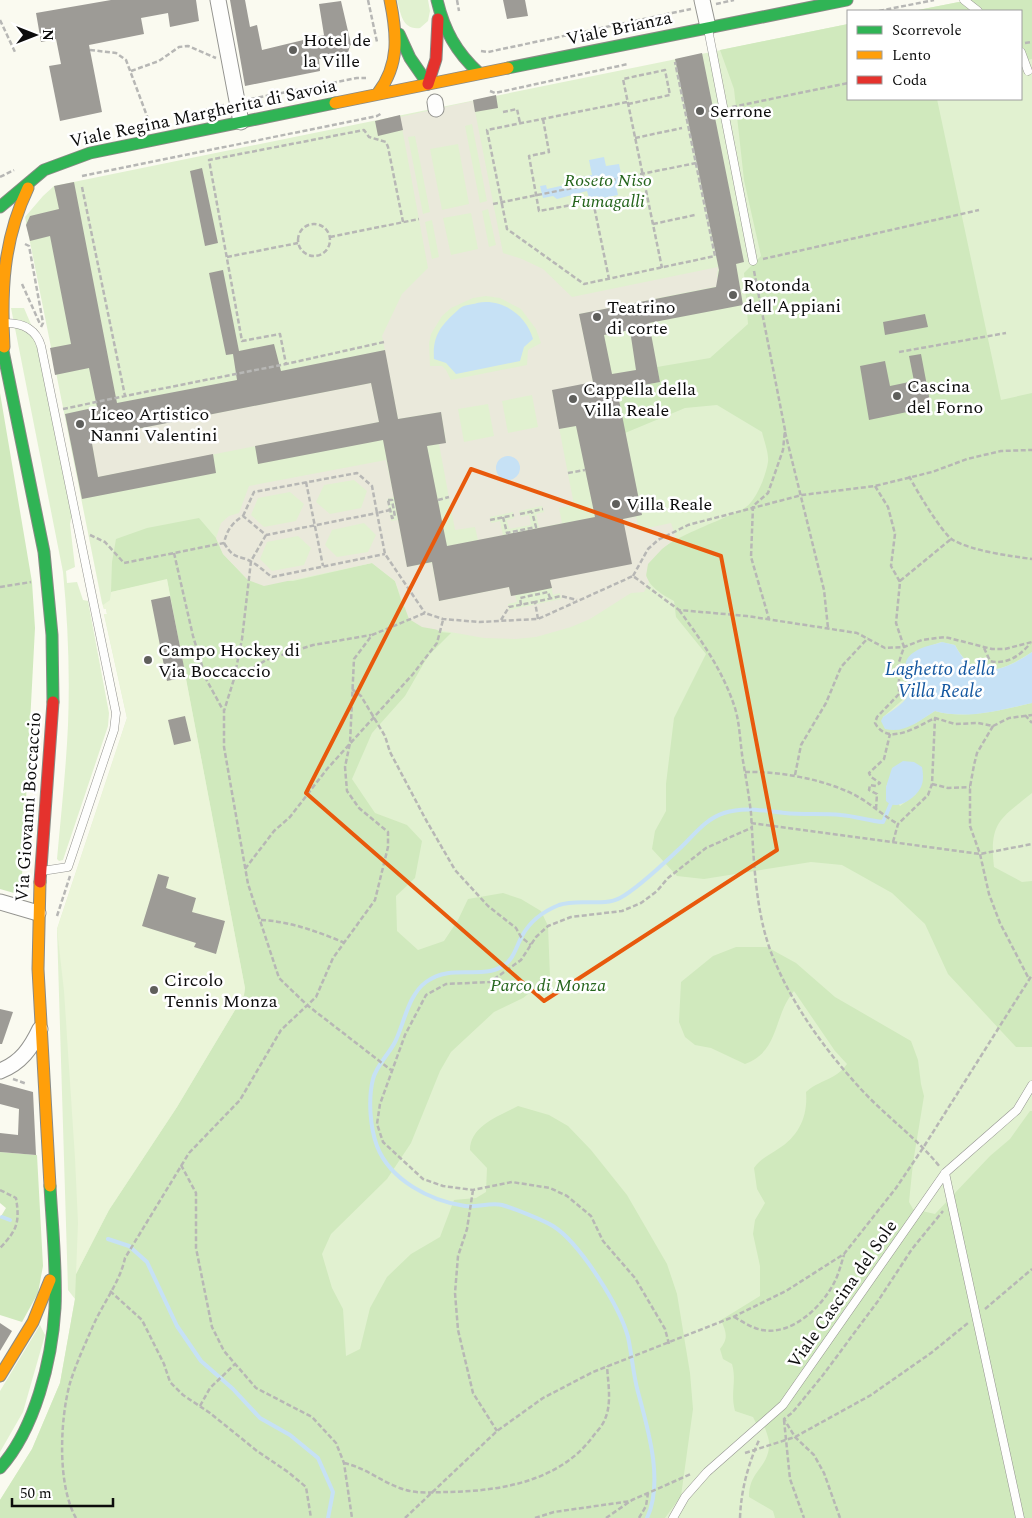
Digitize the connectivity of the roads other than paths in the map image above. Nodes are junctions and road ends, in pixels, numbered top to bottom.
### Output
1 (218, 0) edge
2 (390, 0) edge
3 (846, 0) edge
4 (964, 0) edge
5 (438, 3) edge
6 (703, 3) edge
7 (977, 10) edge
8 (438, 22) junction
9 (395, 26) junction
10 (708, 27) junction
11 (409, 34) dead end
12 (423, 34) dead end
13 (1022, 55) edge
14 (1028, 71) dead end
15 (479, 73) junction
16 (428, 84) junction
17 (378, 93) junction
18 (241, 122) junction
19 (44, 170) junction
20 (0, 192) edge
21 (0, 207) edge
22 (752, 261) road end
23 (2, 275) edge
24 (2, 323) junction
25 (2, 342) edge
26 (40, 872) junction
27 (0, 902) edge
28 (38, 913) junction
29 (41, 1027) junction
30 (5, 1075) edge
31 (1032, 1085) edge
32 (945, 1173) junction
33 (54, 1272) junction
34 (0, 1376) edge
35 (0, 1468) edge
36 (673, 1518) edge
37 (1020, 1518) edge

1 - 18 street
2 - 9 main road
3 - 10 main road, Viale Brianza
4 - 7 lane
5 - 8 main road
5 - 15 main road
6 - 10 street
8 - 12 main road
8 - 16 main road
9 - 11 main road
9 - 16 main road
9 - 17 main road
10 - 15 main road, Viale Brianza
10 - 22 lane
13 - 14 lane
15 - 16 main road, Viale Brianza
16 - 17 main road, Viale Regina Margherita di Savoia
17 - 18 main road, Viale Regina Margherita di Savoia
18 - 19 main road, Viale Regina Margherita di Savoia
19 - 20 main road
19 - 21 main road, Viale Regina Margherita di Savoia
19 - 23 main road, Via Giovanni Boccaccio
23 - 24 main road, Via Giovanni Boccaccio
24 - 25 main road, Via Giovanni Boccaccio
24 - 26 lane
25 - 26 main road, Via Giovanni Boccaccio
26 - 28 main road, Via Giovanni Boccaccio
27 - 28 street
28 - 29 main road, Via Giovanni Boccaccio
29 - 30 street
29 - 33 main road, Via Giovanni Boccaccio
31 - 32 lane, Viale Cascina del Sole
32 - 36 lane, Viale Cascina del Sole
32 - 37 lane
33 - 34 main road, Via Giovanni Boccaccio
33 - 35 main road, Via Giovanni Boccaccio

